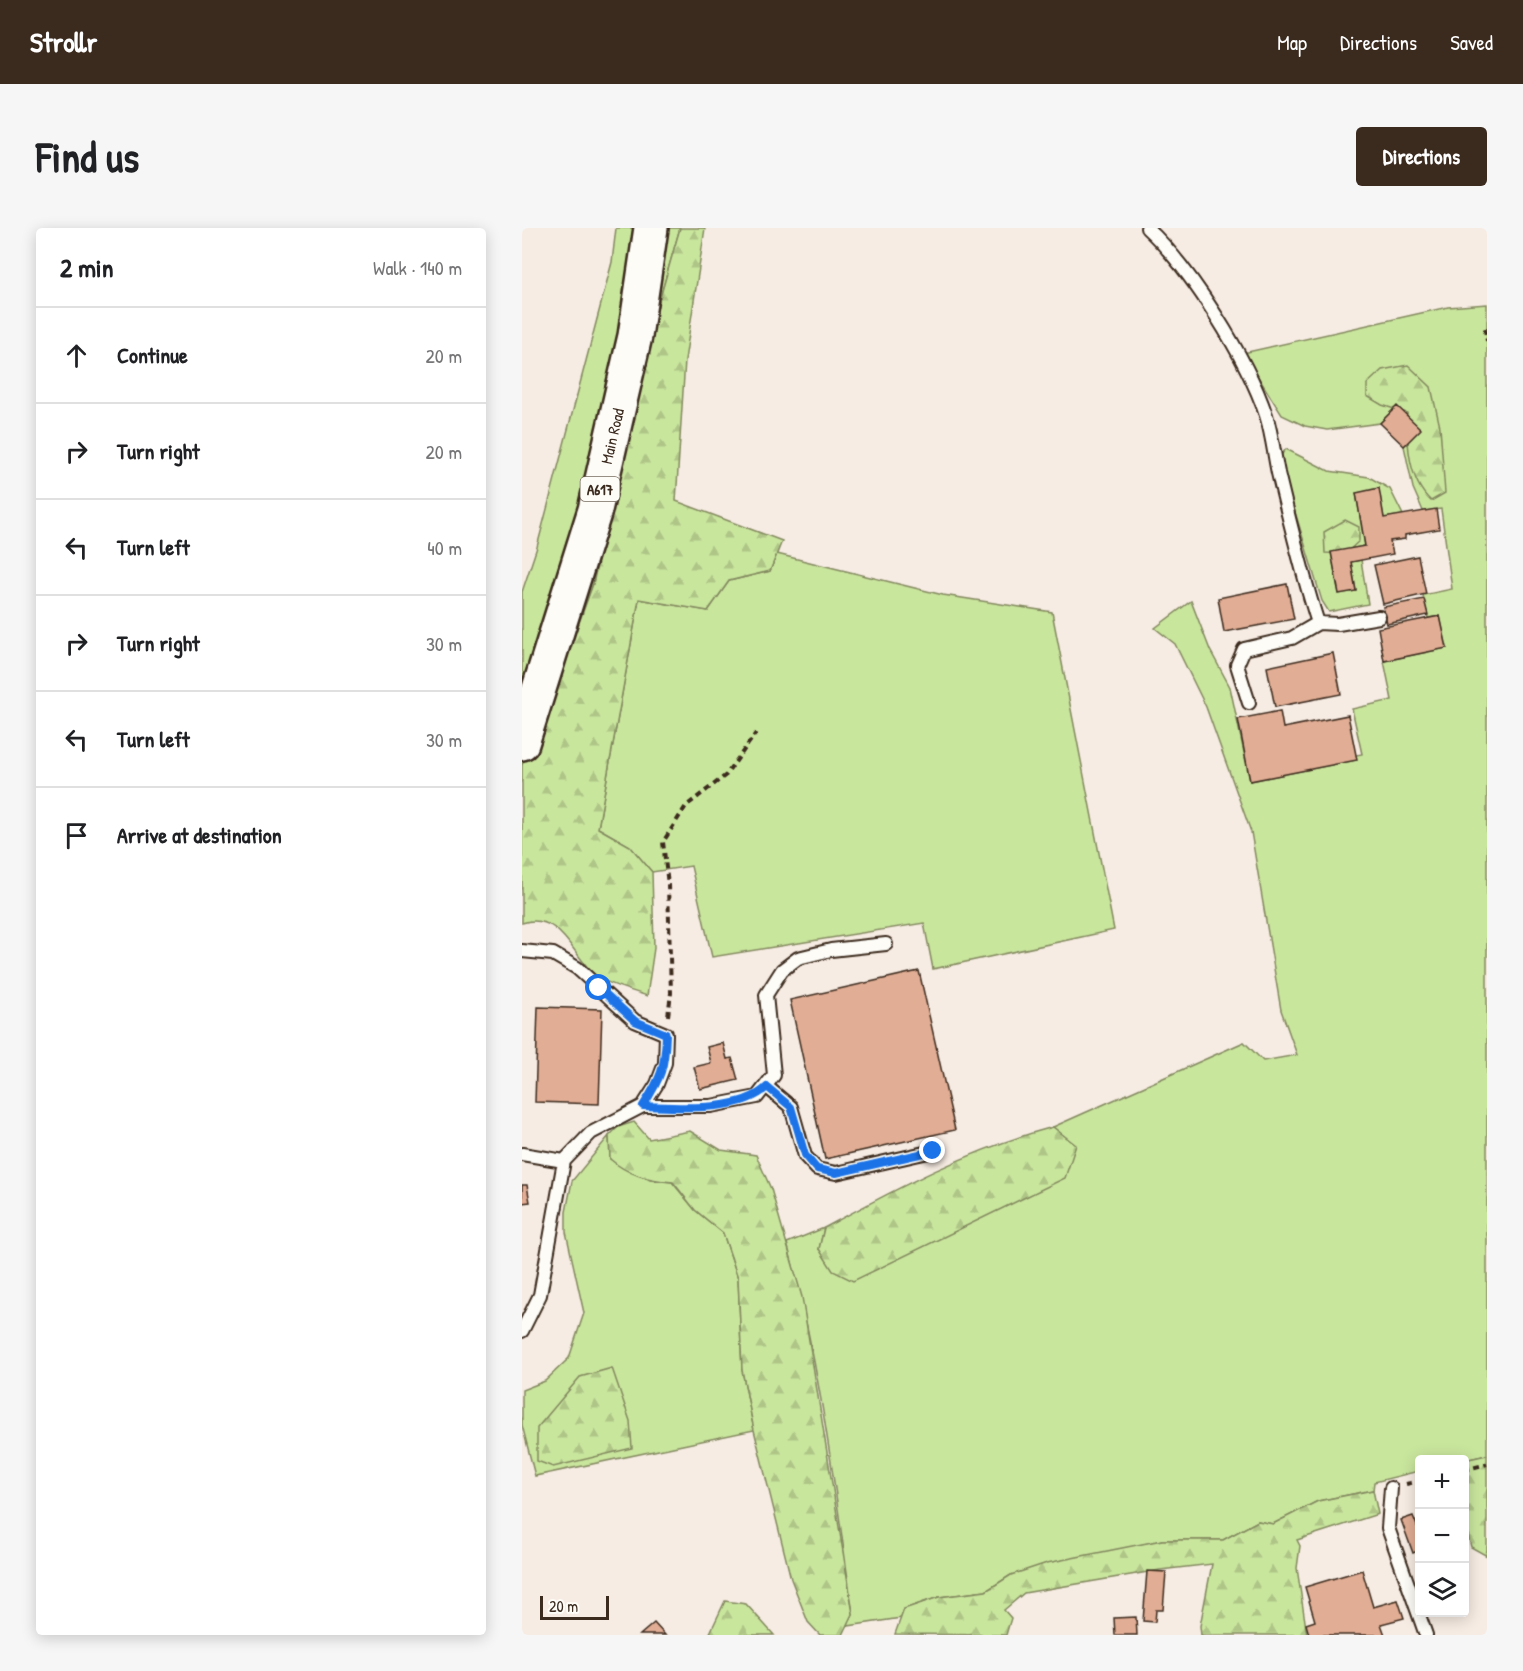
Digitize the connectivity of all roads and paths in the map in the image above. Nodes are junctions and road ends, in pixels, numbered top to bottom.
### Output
1 (651, 228) edge
2 (1147, 228) edge
3 (1487, 330) edge
4 (1487, 341) edge
5 (1379, 617) dead end
6 (1318, 623) junction
7 (1250, 703) dead end
8 (756, 733) dead end
9 (522, 743) edge
10 (886, 944) dead end
11 (522, 951) edge
12 (666, 1034) junction
13 (767, 1087) junction
14 (643, 1106) junction
15 (933, 1151) dead end
16 (522, 1154) edge
17 (564, 1161) junction
18 (522, 1331) edge
19 (1487, 1464) edge
20 (1469, 1469) edge
21 (1391, 1488) dead end
22 (1426, 1635) edge

1 - 9 highway, Main Road / A617
2 - 6 lane
3 - 4 path
5 - 6 lane
6 - 7 lane
8 - 12 path
10 - 13 lane
11 - 12 lane
12 - 14 lane
13 - 14 lane
13 - 15 lane
14 - 17 lane
16 - 17 lane
17 - 18 lane
19 - 20 path
21 - 22 lane

